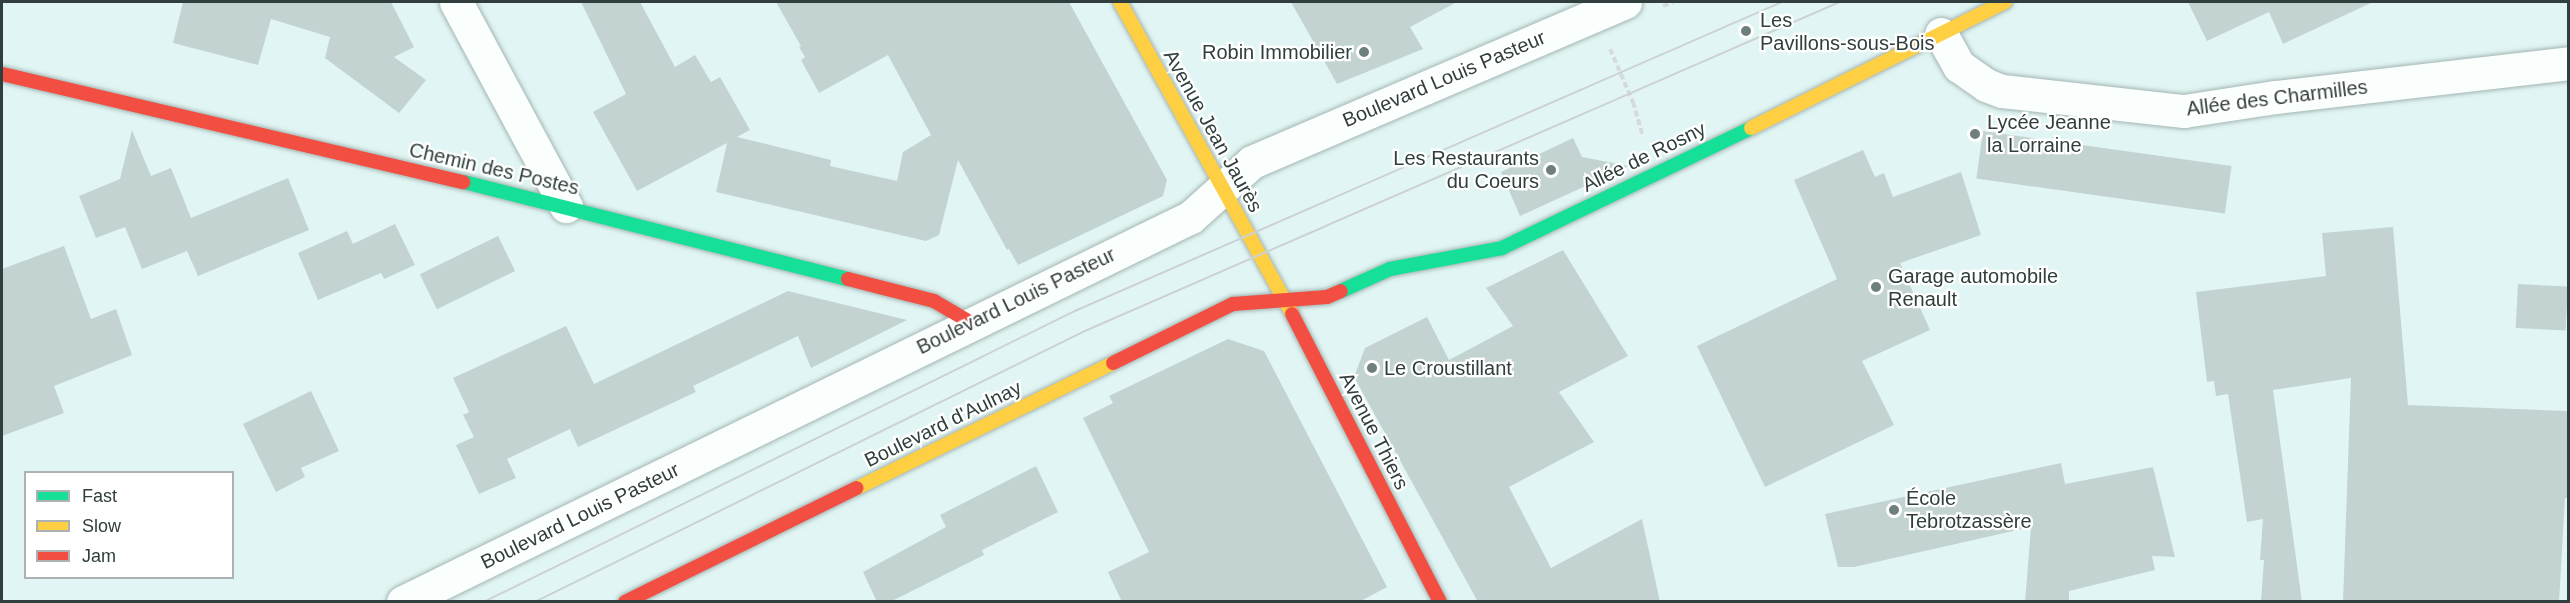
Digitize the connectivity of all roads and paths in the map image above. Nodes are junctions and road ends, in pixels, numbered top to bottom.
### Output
1 (456, 2) edge
2 (1120, 2) edge
3 (1624, 2) edge
4 (2005, 2) edge
5 (1941, 34) junction
6 (1602, 51) dead end
7 (2568, 63) edge
8 (2, 74) edge
9 (1638, 126) dead end
10 (1223, 189) junction
11 (566, 206) junction
12 (1272, 279) joint
13 (1284, 299) junction
14 (970, 322) junction
15 (403, 602) edge
16 (625, 602) edge
17 (1440, 602) edge

1 - 11 street
2 - 10 street, Avenue Jean Jaurès
3 - 10 street, Boulevard Louis Pasteur
4 - 5 street, Allée de Rosny
5 - 7 street, Allée des Charmilles
5 - 13 street, Allée de Rosny
6 - 9 path
8 - 11 street, Chemin des Postes
10 - 12 street, Avenue Jean Jaurès
10 - 14 street, Boulevard Louis Pasteur
11 - 14 street, Chemin des Postes
12 - 13 street, Avenue Thiers
13 - 16 street, Boulevard d'Aulnay
13 - 17 street, Avenue Thiers
14 - 15 street, Boulevard Louis Pasteur

